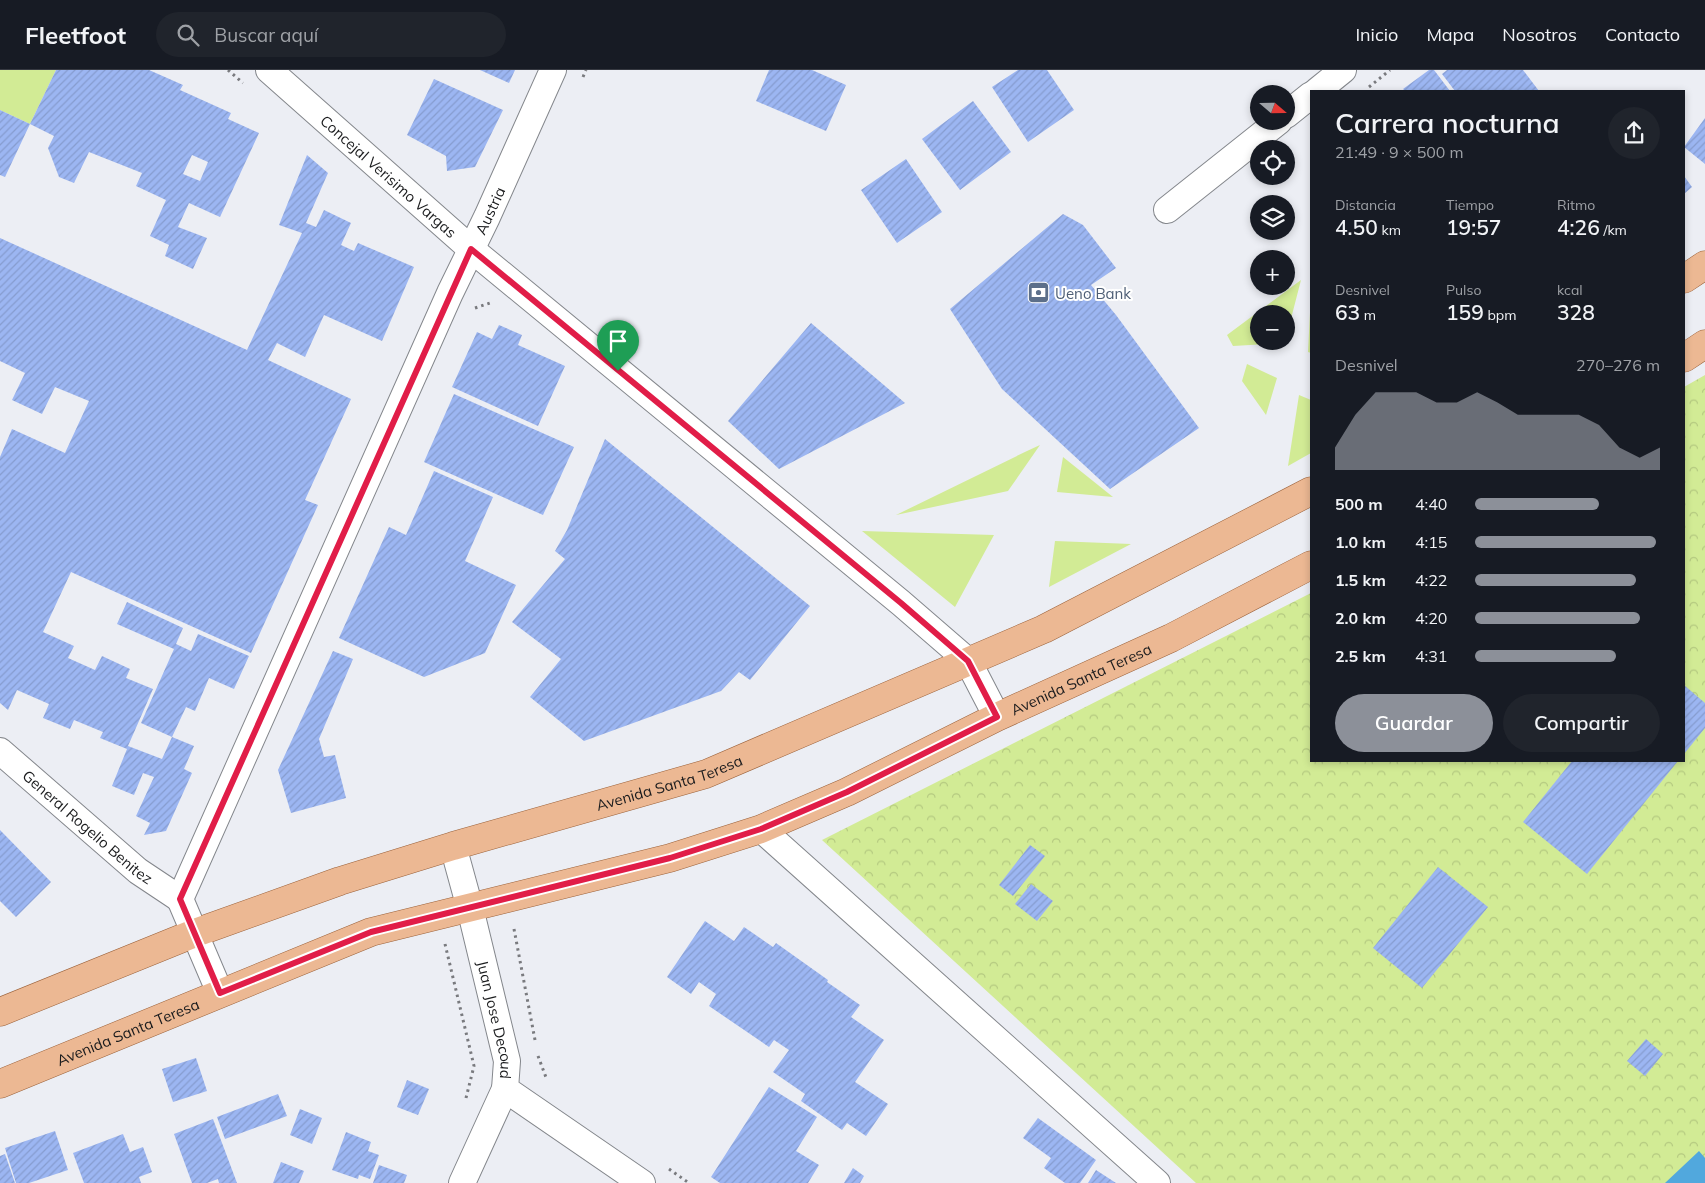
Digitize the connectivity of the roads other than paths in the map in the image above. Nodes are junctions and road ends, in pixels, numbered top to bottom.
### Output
1 (269, 70) edge
2 (553, 70) edge
3 (1343, 70) edge
4 (1317, 90) edge
5 (1310, 97) edge
6 (1295, 108) edge
7 (1268, 130) edge
8 (1167, 210) dead end
9 (471, 249) junction
10 (1705, 265) edge
11 (1685, 278) edge
12 (1705, 344) edge
13 (1685, 357) edge
14 (1310, 492) edge
15 (1310, 566) edge
16 (968, 661) junction
17 (997, 717) junction
18 (0, 750) edge
19 (761, 829) junction
20 (453, 846) junction
21 (180, 899) junction
22 (470, 908) junction
23 (195, 933) junction
24 (220, 993) junction
25 (0, 1012) edge
26 (0, 1084) edge
27 (505, 1089) junction
28 (462, 1183) edge
29 (642, 1183) edge
30 (1157, 1183) edge

1 - 9 street, Concejal Verisimo Vargas
2 - 9 street, Austria
3 - 4 street
5 - 6 street
7 - 8 street
9 - 16 street, Concejal Verisimo Vargas
9 - 21 street, Austria
10 - 11 main road
12 - 13 main road
14 - 16 main road, Avenida Santa Teresa
15 - 17 main road, Avenida Santa Teresa
16 - 17 street, Concejal Verisimo Vargas
16 - 20 main road, Avenida Santa Teresa
17 - 19 main road, Avenida Santa Teresa
18 - 21 street, General Rogelio Benitez
19 - 22 main road, Avenida Santa Teresa
19 - 30 street
20 - 22 street, Juan Jose Decoud
20 - 23 main road, Avenida Santa Teresa
21 - 23 street
22 - 24 main road, Avenida Santa Teresa
22 - 27 street, Juan Jose Decoud
23 - 24 street
23 - 25 main road, Avenida Santa Teresa
24 - 26 main road, Avenida Santa Teresa
27 - 28 street
27 - 29 street, Juan Jose Decoud

